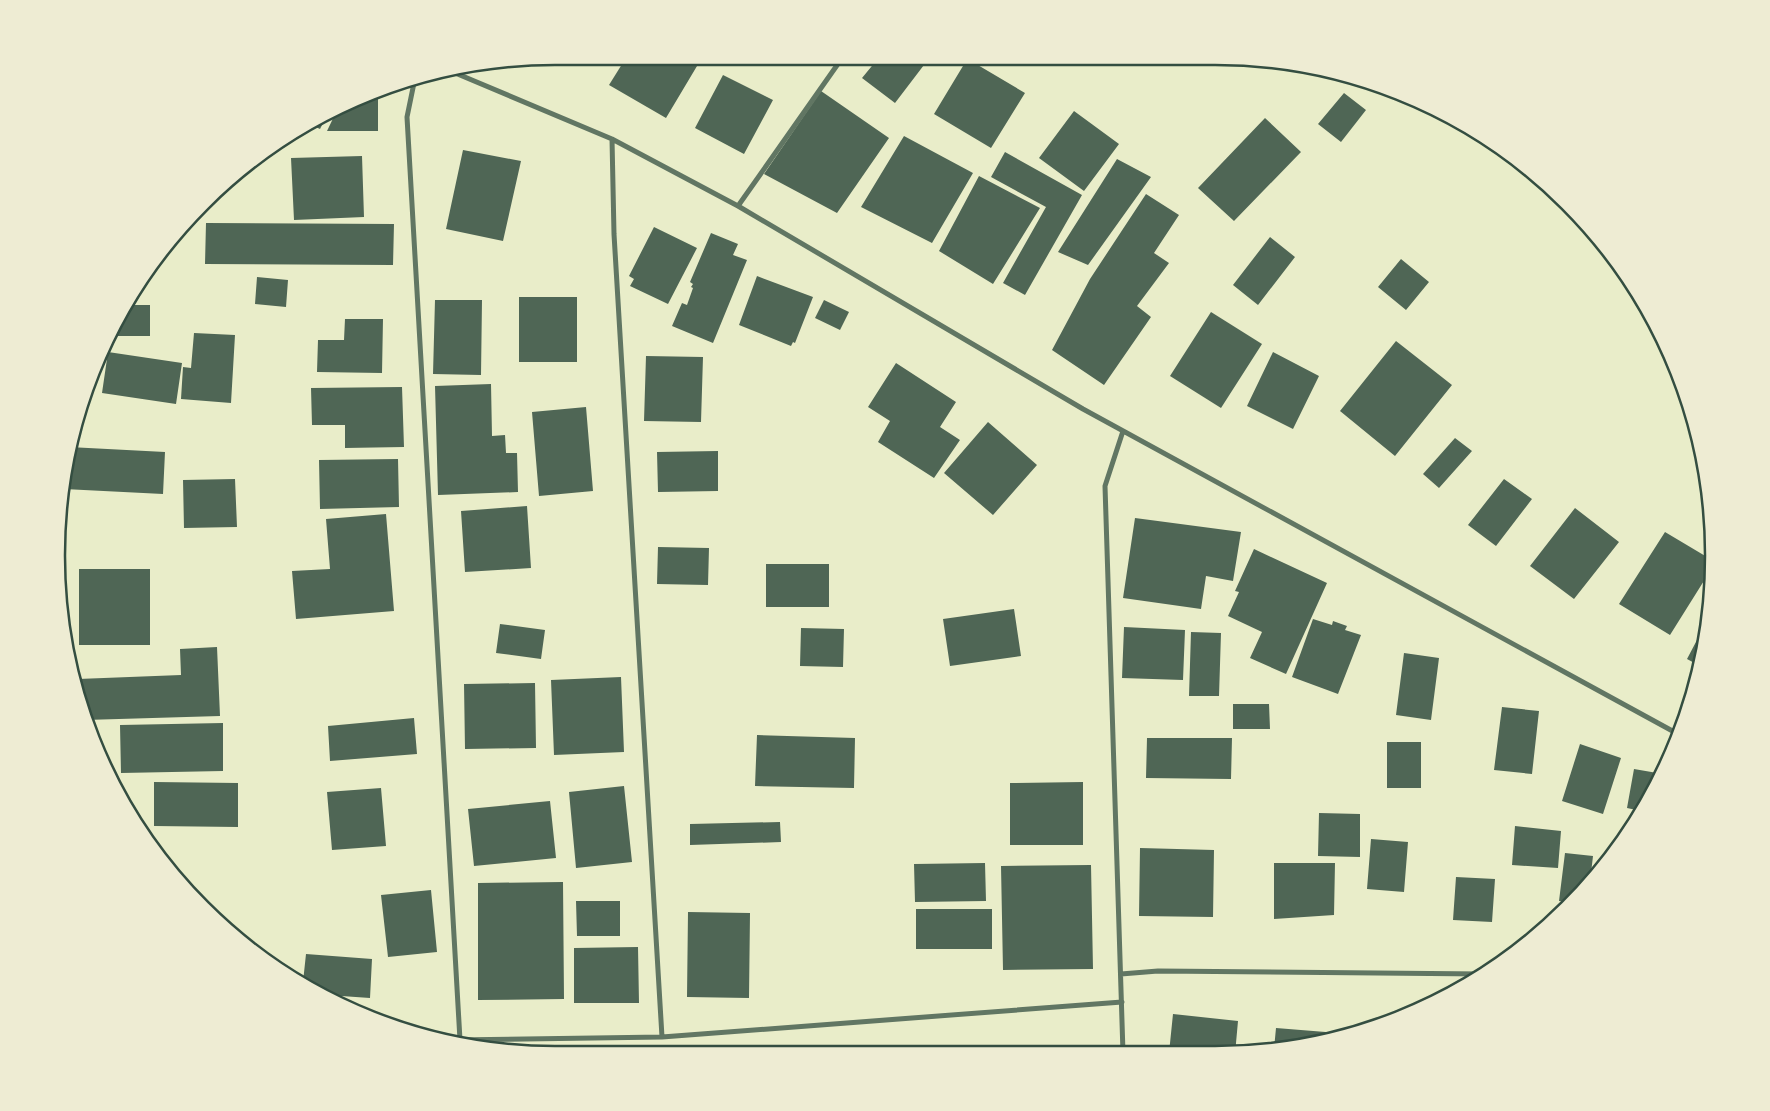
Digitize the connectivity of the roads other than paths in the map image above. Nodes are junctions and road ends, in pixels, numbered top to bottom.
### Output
1 (837, 65) edge
2 (458, 74) edge
3 (413, 87) edge
4 (612, 139) junction
5 (738, 206) junction
6 (1123, 431) junction
7 (1672, 731) edge
8 (1121, 974) junction
9 (1470, 974) edge
10 (1122, 1002) junction
11 (662, 1036) junction
12 (460, 1037) edge
13 (477, 1040) edge
14 (1123, 1046) edge

1 - 5 street
2 - 4 street
3 - 12 street
4 - 5 street
4 - 11 street
5 - 6 street
6 - 7 street
6 - 8 street
8 - 9 street
8 - 10 street
10 - 11 street
10 - 14 street
11 - 13 street

